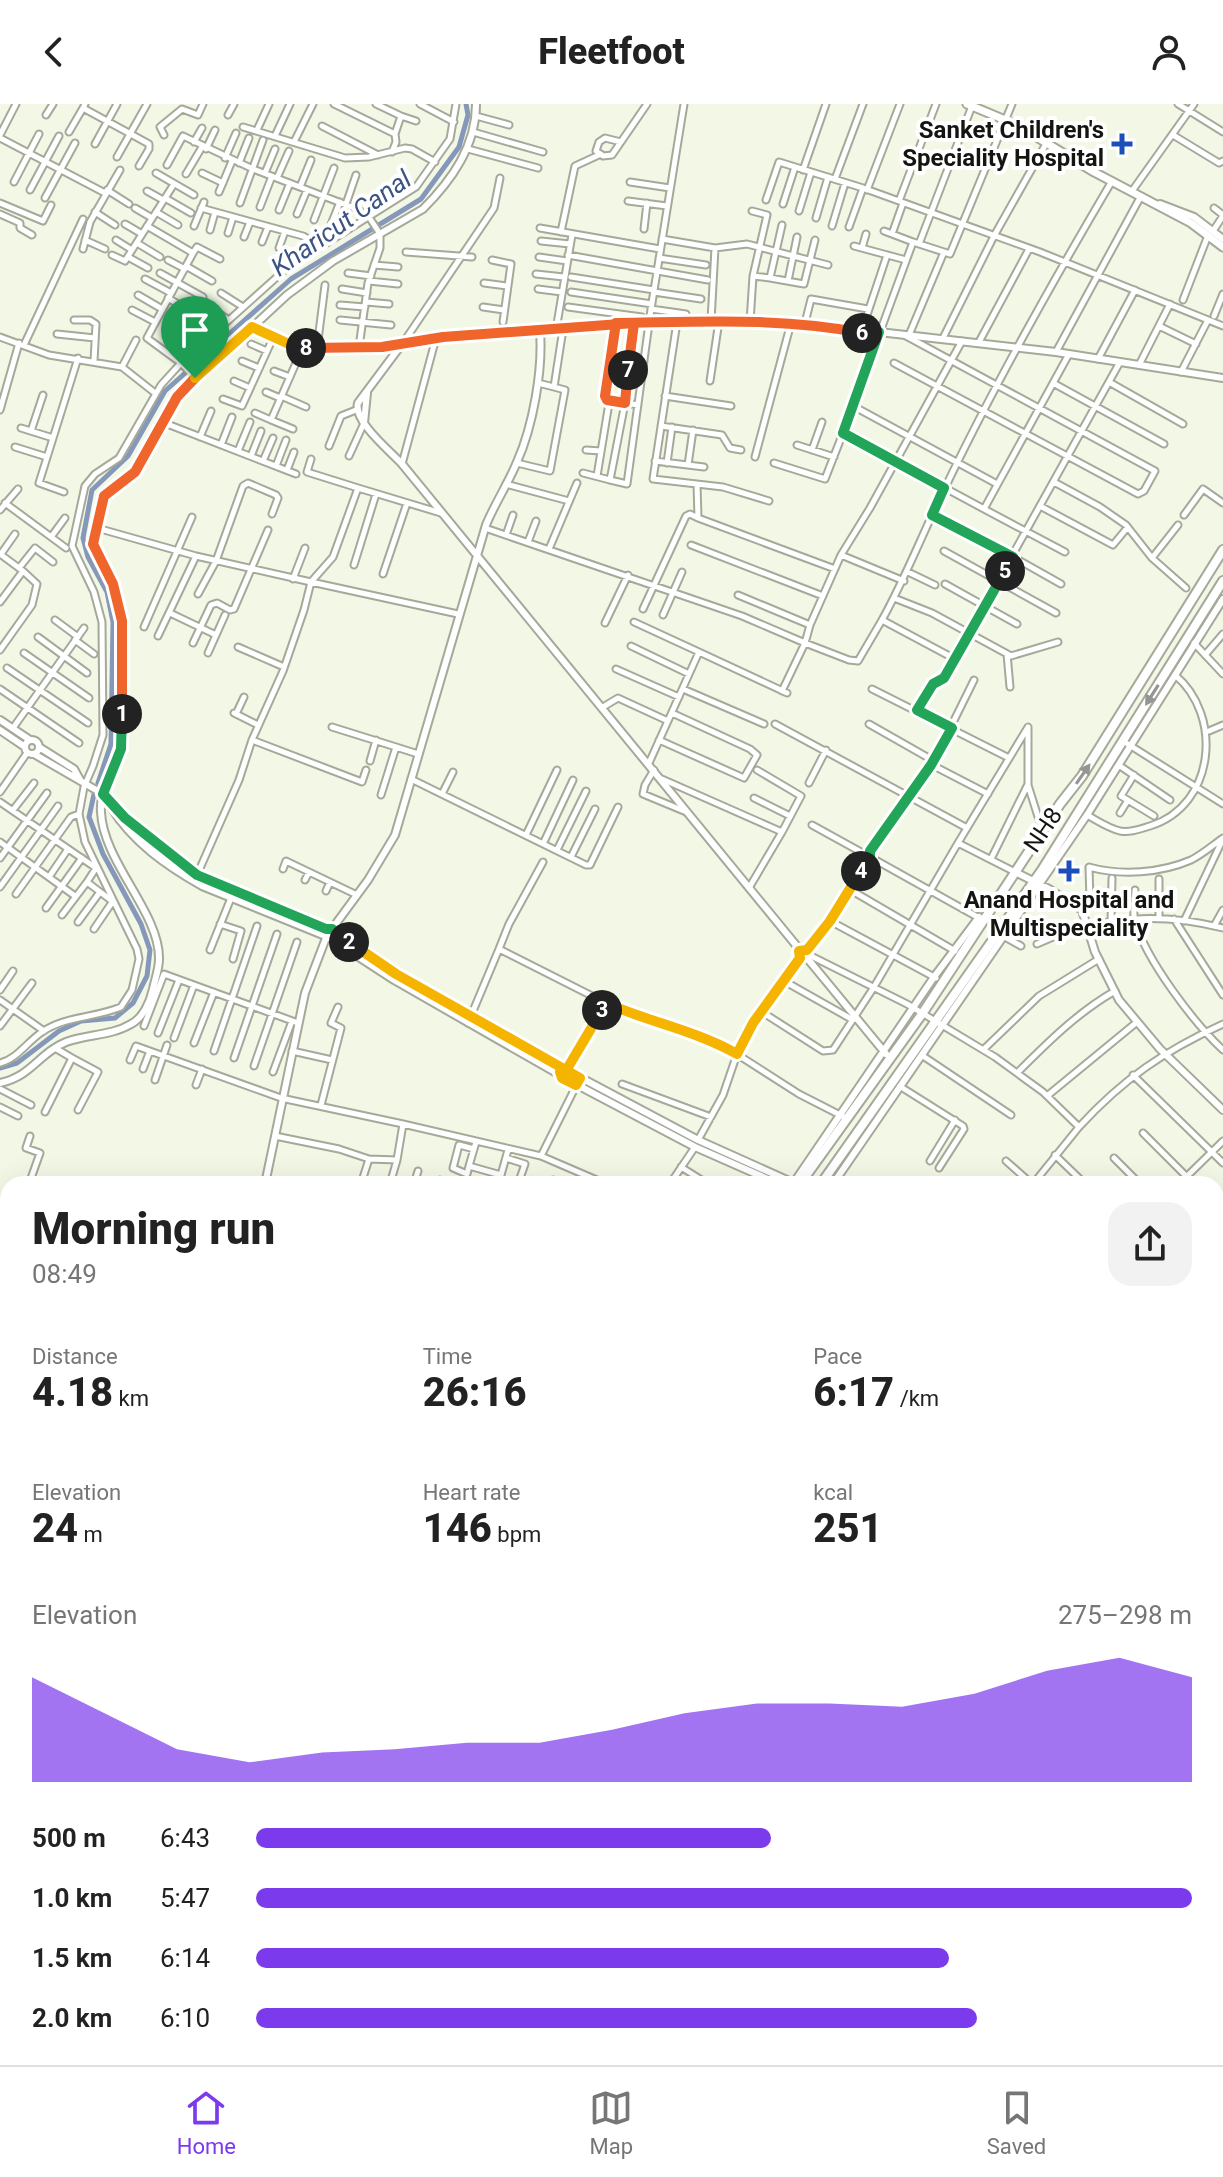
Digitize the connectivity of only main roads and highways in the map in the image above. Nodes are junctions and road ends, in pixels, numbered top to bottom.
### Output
1 (970, 105) edge
2 (986, 107) edge
3 (1223, 245) edge
4 (1223, 550) edge
5 (1223, 581) edge
6 (802, 1176) edge
7 (827, 1176) edge

1 - 2 main road
2 - 3 main road
6 -> 4 main road, NH8
5 -> 7 main road, NH8

